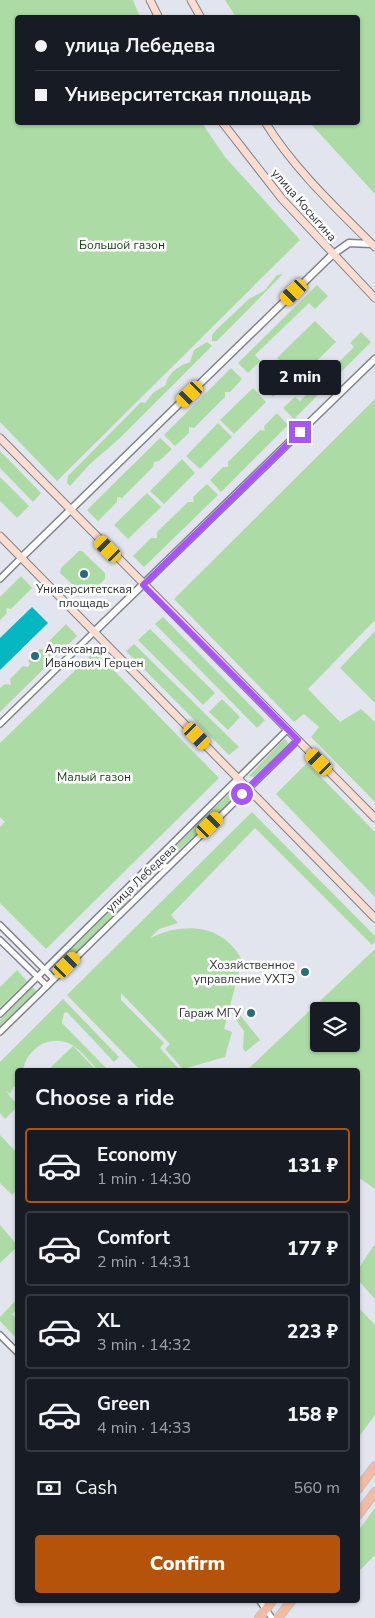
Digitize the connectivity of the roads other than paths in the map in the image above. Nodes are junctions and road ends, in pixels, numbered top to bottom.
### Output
1 (150, 0) edge
2 (191, 0) edge
3 (158, 15) edge
4 (199, 15) edge
5 (224, 125) edge
6 (267, 125) edge
7 (374, 245) edge
8 (332, 255) junction
9 (375, 298) edge
10 (375, 359) edge
11 (0, 438) edge
12 (70, 511) junction
13 (0, 536) edge
14 (21, 558) junction
15 (0, 579) edge
16 (143, 585) junction
17 (94, 632) junction
18 (0, 724) edge
19 (287, 730) junction
20 (298, 740) junction
21 (239, 780) junction
22 (248, 789) junction
23 (375, 818) edge
24 (158, 858) junction
25 (167, 867) junction
26 (375, 918) edge
27 (0, 925) edge
28 (0, 940) edge
29 (44, 970) junction
30 (37, 978) junction
31 (54, 979) junction
32 (47, 986) junction
33 (0, 1014) edge
34 (0, 1032) edge
35 (0, 1335) edge
36 (15, 1350) edge
37 (375, 1466) edge
38 (360, 1486) edge
39 (375, 1492) edge
40 (360, 1512) edge
41 (263, 1603) edge
42 (270, 1603) edge
43 (290, 1603) edge
44 (267, 1608) junction
45 (259, 1618) edge
46 (272, 1618) edge
47 (278, 1618) edge

1 - 3 main road
2 - 4 main road
5 - 8 main road, улица Косыгина
6 - 7 main road, улица Косыгина
7 - 8 street
8 - 9 main road, улица Косыгина
8 - 12 street
10 - 16 street
11 - 12 main road
12 - 14 street
12 - 16 main road
13 - 14 main road
14 - 15 street
14 - 17 main road
16 - 17 street
16 - 19 main road
17 - 18 street
17 - 21 main road
19 - 20 main road
19 - 21 street, улица Лебедева
20 - 22 street, улица Лебедева
20 - 23 main road
21 - 22 main road
21 - 24 street, улица Лебедева
22 - 25 street, улица Лебедева
22 - 26 main road
24 - 25 street
24 - 29 street, улица Лебедева
25 - 31 street, улица Лебедева
27 - 29 street
28 - 30 street
29 - 30 street, улица Лебедева
29 - 31 street
30 - 32 street
30 - 33 street, улица Лебедева
31 - 32 street, улица Лебедева
32 - 34 street, улица Лебедева
35 - 36 street
37 - 38 main road
39 - 40 main road
41 - 44 street
42 - 44 main road
43 - 47 main road
44 - 45 main road
44 - 46 street

